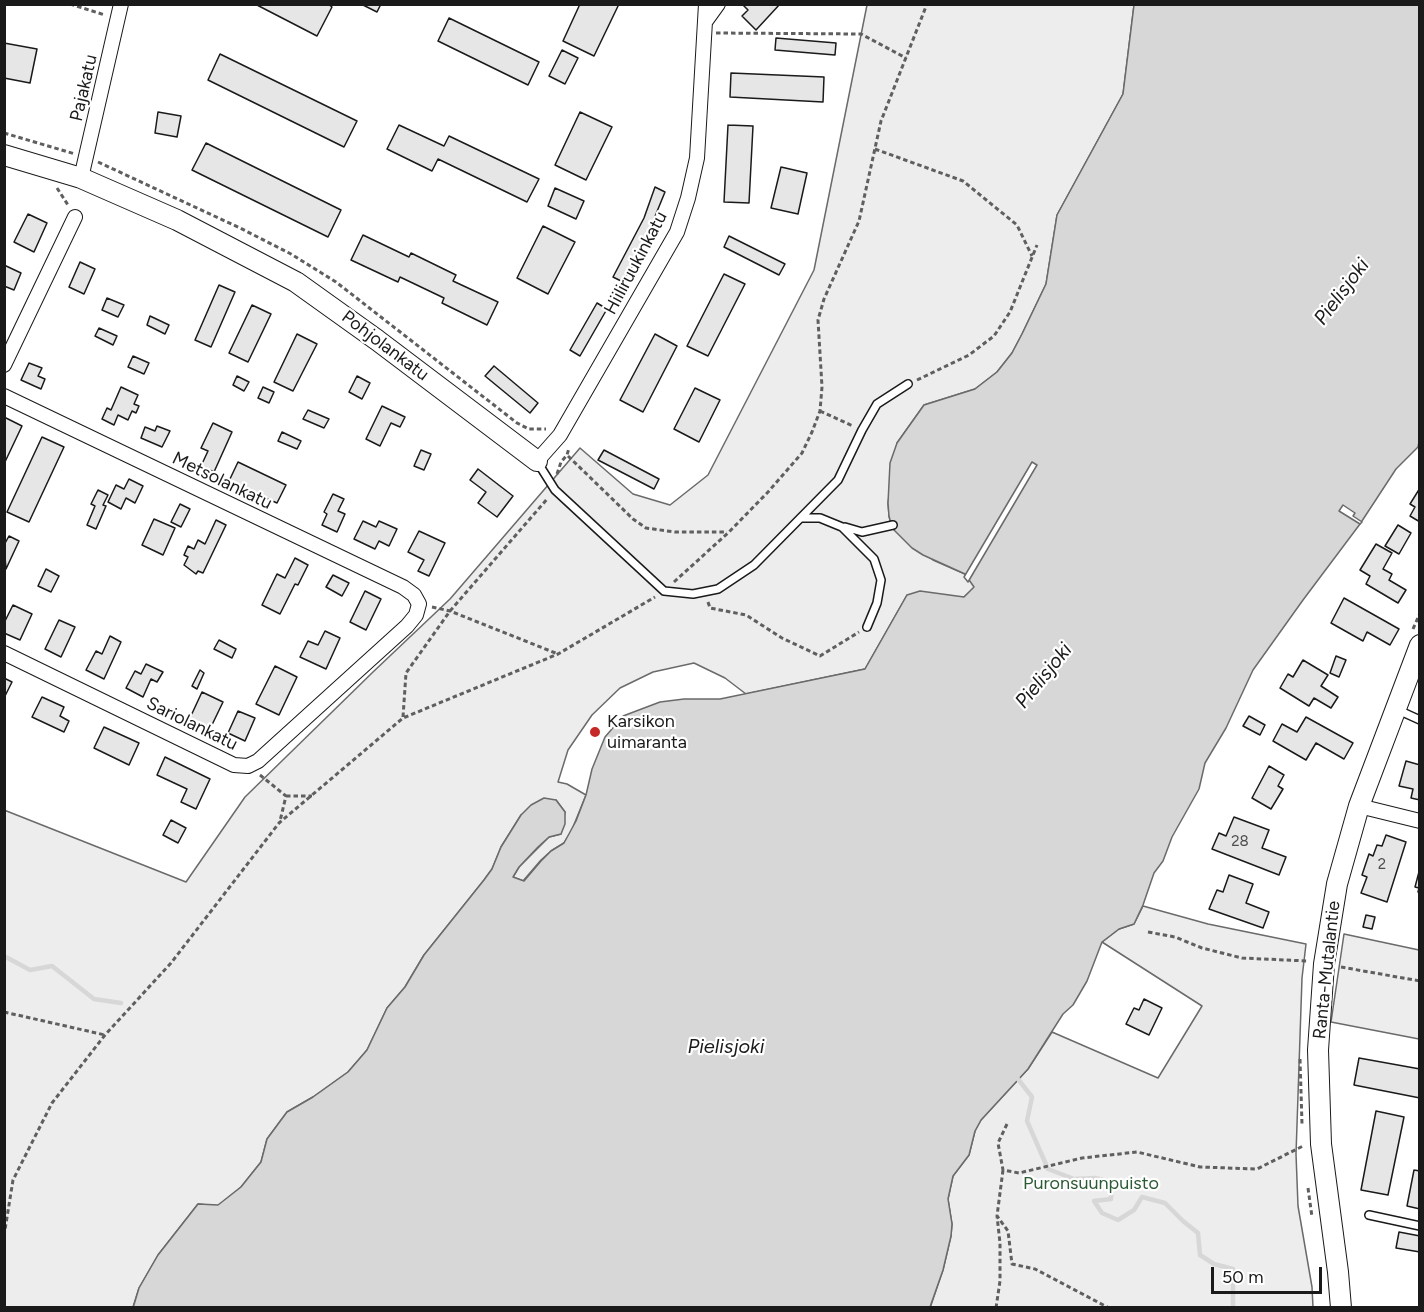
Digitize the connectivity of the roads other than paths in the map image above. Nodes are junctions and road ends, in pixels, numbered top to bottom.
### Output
1 (121, 4) edge
2 (706, 4) edge
3 (717, 4) edge
4 (705, 27) junction
5 (4, 155) edge
6 (81, 178) junction
7 (75, 217) dead end
8 (4, 365) edge
9 (908, 384) road end
10 (4, 396) edge
11 (537, 461) junction
12 (802, 518) junction
13 (893, 525) dead end
14 (842, 527) junction
15 (419, 604) joint
16 (867, 627) road end
17 (1419, 645) edge
18 (4, 653) edge
19 (1396, 709) junction
20 (1419, 720) edge
21 (1359, 806) junction
22 (1419, 821) edge
23 (1369, 1215) dead end
24 (1419, 1226) edge
25 (1341, 1308) edge

1 - 6 street, Pajakatu
2 - 4 street, Hiiliruukinkatu
3 - 4 street
4 - 11 street, Hiiliruukinkatu
5 - 6 street, Pohjolankatu
6 - 11 street, Pohjolankatu
7 - 8 street
9 - 12 lane
10 - 15 street, Metsolankatu
11 - 12 lane, Pohjolankatu
12 - 14 lane
13 - 14 lane
14 - 16 lane
15 - 18 street, Sariolankatu
17 - 19 street, Ranta-Mutalantie
19 - 20 lane
19 - 21 street, Ranta-Mutalantie
21 - 22 street
21 - 25 street, Ranta-Mutalantie
23 - 24 lane

